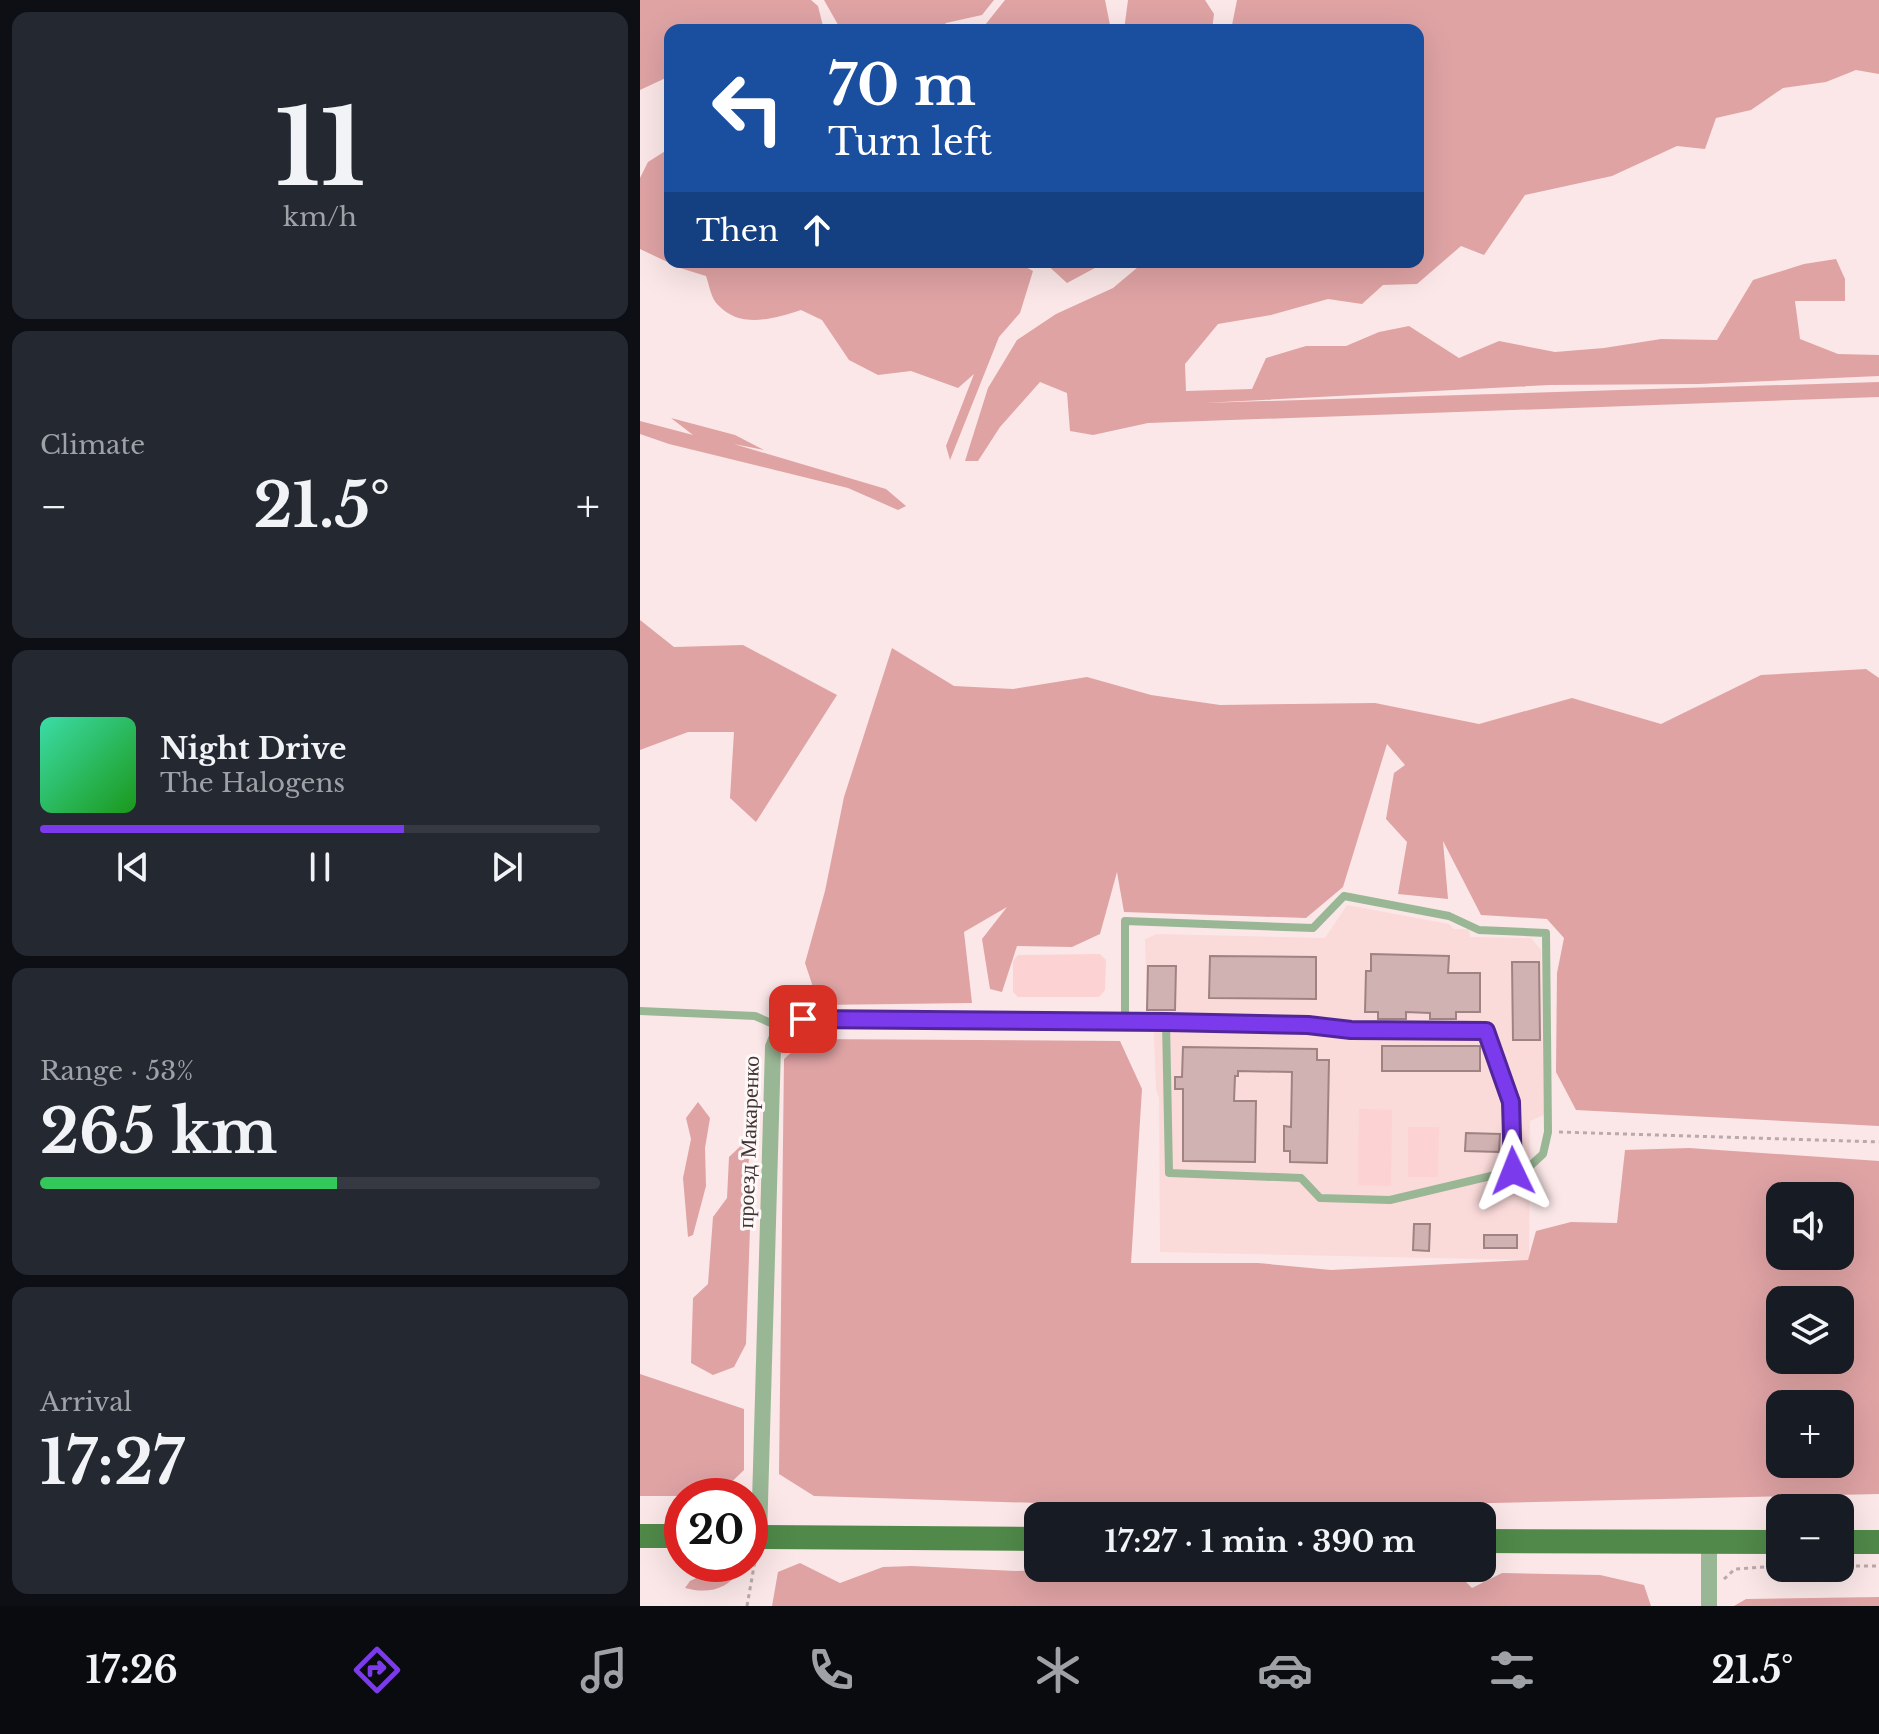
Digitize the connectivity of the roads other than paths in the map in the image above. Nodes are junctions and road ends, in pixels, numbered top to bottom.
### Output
1 (640, 1011) edge
2 (1125, 1022) junction
3 (1159, 1022) junction
4 (781, 1027) junction
5 (1513, 1171) junction
6 (757, 1478) edge
7 (640, 1536) edge
8 (664, 1536) edge
9 (768, 1537) edge
10 (1024, 1539) edge
11 (1496, 1541) edge
12 (1709, 1542) junction
13 (1766, 1542) edge
14 (1854, 1542) edge
15 (1879, 1542) edge
16 (1709, 1606) edge

1 - 4 lane
2 - 3 street
2 - 4 street
2 - 5 lane
3 - 5 lane
3 - 5 lane
4 - 6 street, проезд Макаренко
7 - 8 main road
9 - 10 main road
11 - 12 main road
12 - 13 main road
12 - 16 street
14 - 15 main road

